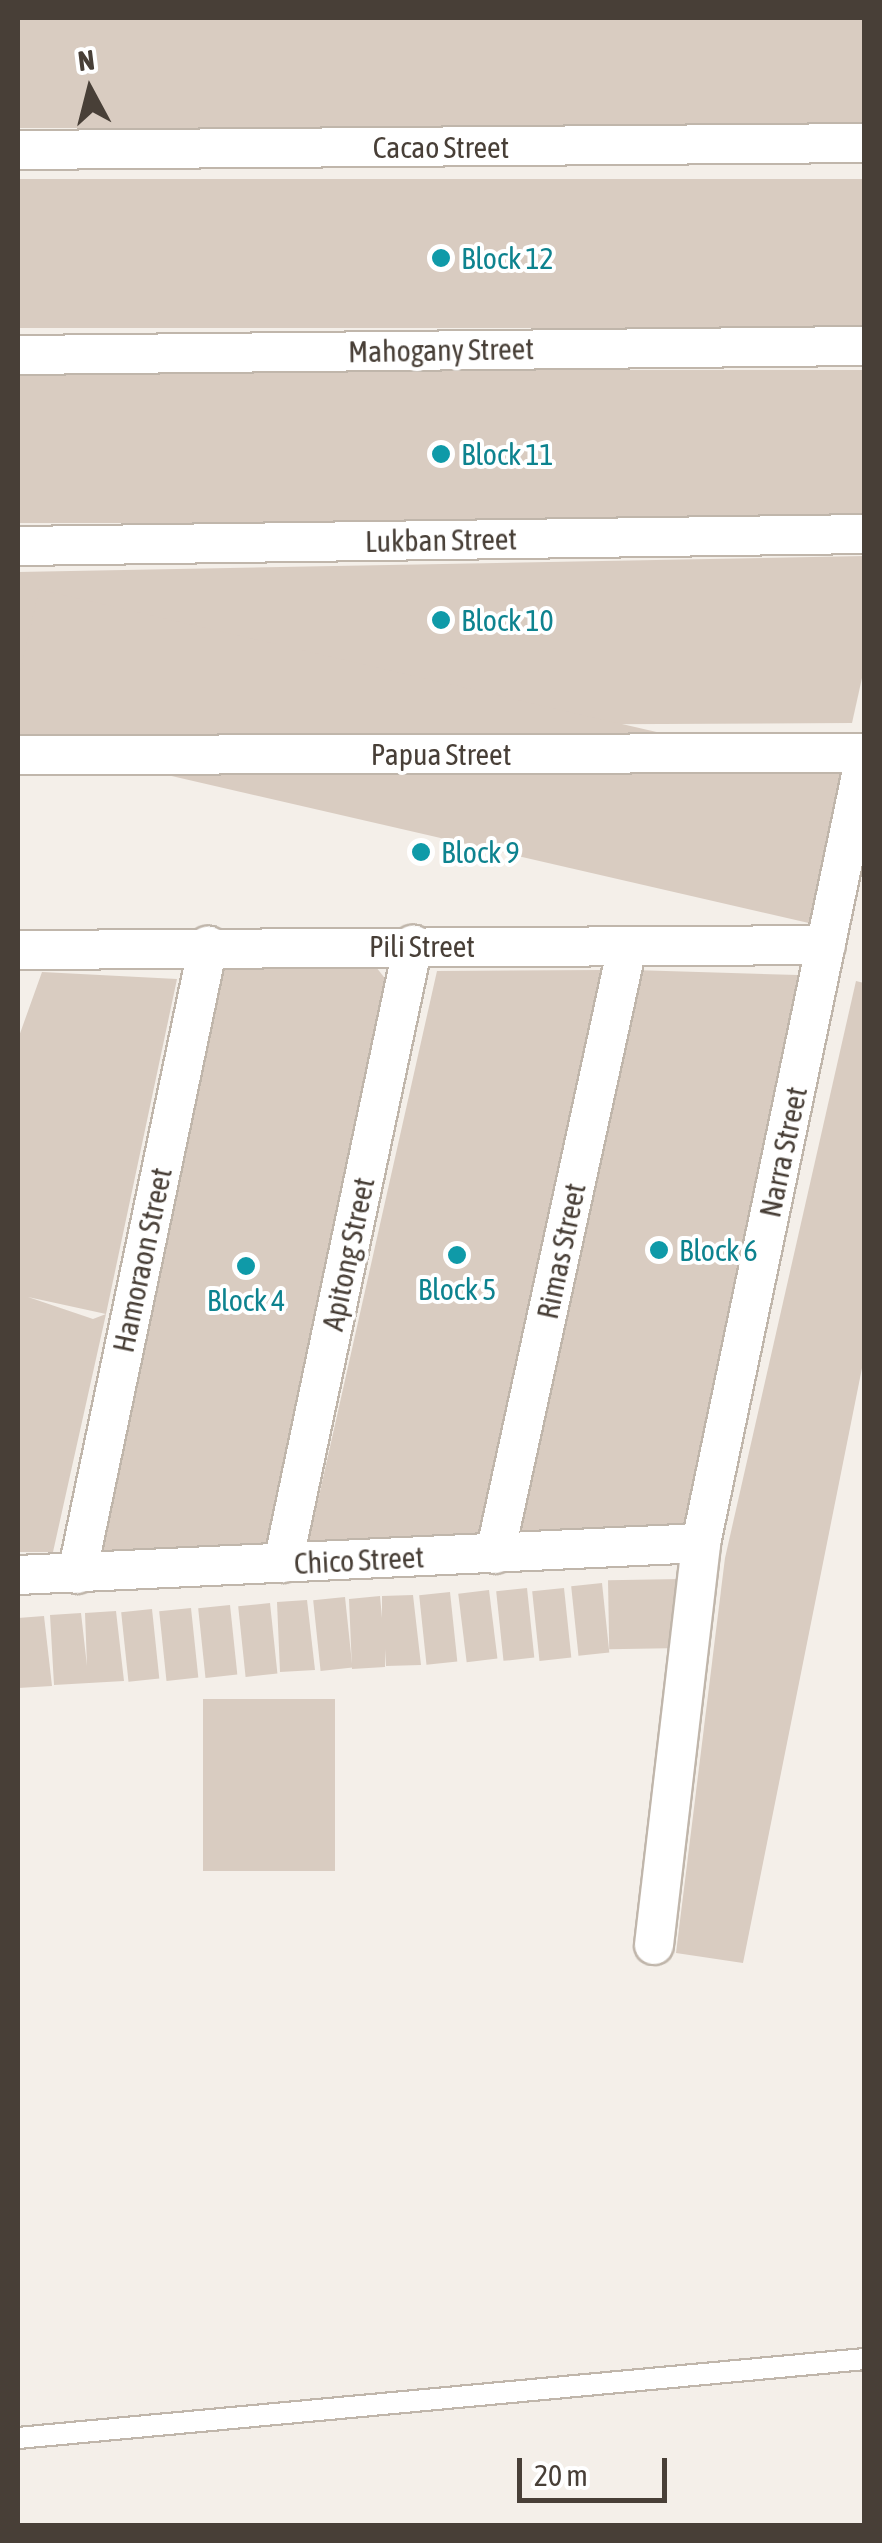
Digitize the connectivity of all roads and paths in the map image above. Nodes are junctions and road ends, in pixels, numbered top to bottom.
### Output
1 (864, 144) edge
2 (18, 150) edge
3 (864, 346) edge
4 (18, 355) edge
5 (864, 534) edge
6 (18, 546) edge
7 (864, 752) edge
8 (18, 755) edge
9 (864, 761) edge
10 (826, 945) junction
11 (208, 946) junction
12 (412, 946) junction
13 (628, 947) junction
14 (18, 950) edge
15 (700, 1543) junction
16 (494, 1554) junction
17 (283, 1564) junction
18 (77, 1574) junction
19 (18, 1575) edge
20 (654, 1945) dead end
21 (864, 2360) edge
22 (18, 2438) edge

1 - 2 street, Cacao Street
3 - 4 street, Mahogany Street
5 - 6 street, Lukban Street
7 - 8 street, Papua Street
9 - 10 street, Narra Street
10 - 13 street, Pili Street
10 - 15 street, Narra Street
11 - 12 street, Pili Street
11 - 14 street, Pili Street
11 - 18 street, Hamoraon Street
12 - 13 street, Pili Street
12 - 17 street, Apitong Street
13 - 16 street, Rimas Street
15 - 16 street, Chico Street
15 - 20 street, Narra Street
16 - 17 street, Chico Street
17 - 18 street, Chico Street
18 - 19 street, Chico Street
21 - 22 lane

